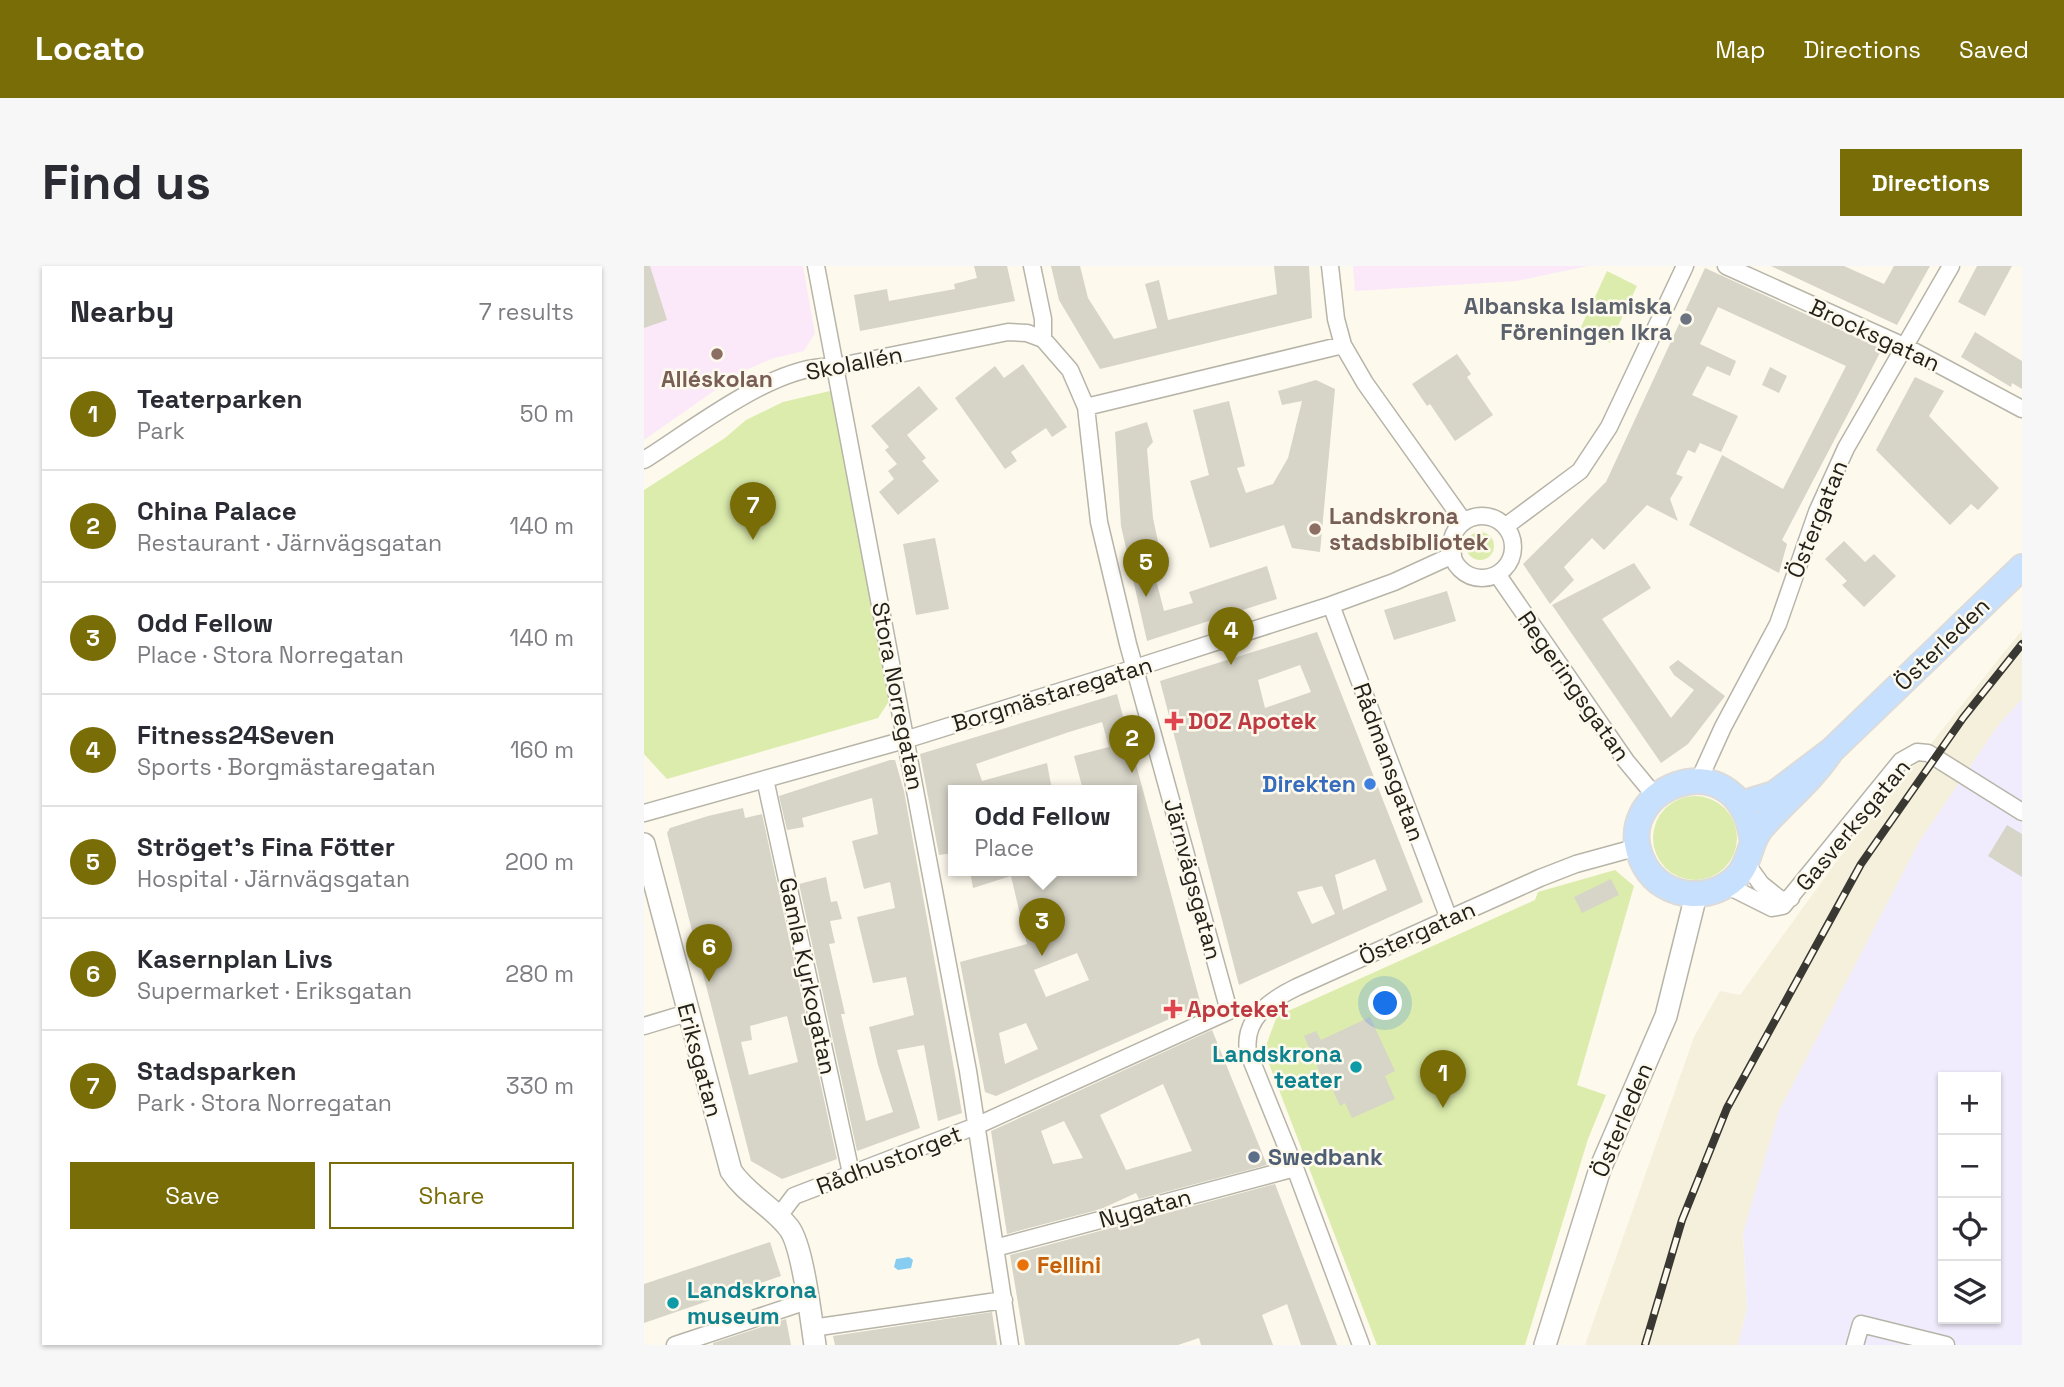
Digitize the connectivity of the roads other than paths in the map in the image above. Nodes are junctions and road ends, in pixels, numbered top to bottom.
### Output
1 (816, 266) edge
2 (1031, 266) edge
3 (1331, 266) edge
4 (1685, 266) edge
5 (1726, 266) edge
6 (1951, 266) edge
7 (1043, 338) junction
8 (1343, 345) junction
9 (1906, 347) junction
10 (835, 367) junction
11 (1086, 407) junction
12 (2022, 409) edge
13 (644, 460) edge
14 (1464, 522) junction
15 (1506, 526) junction
16 (1452, 555) junction
17 (2022, 567) edge
18 (1497, 574) junction
19 (1331, 605) junction
20 (1135, 668) junction
21 (908, 739) junction
22 (1831, 751) junction
23 (765, 779) junction
24 (1699, 780) junction
25 (1655, 796) junction
26 (1741, 804) junction
27 (2022, 811) edge
28 (644, 813) edge
29 (1752, 837) junction
30 (644, 844) edge
31 (1638, 847) junction
32 (1746, 863) junction
33 (1726, 885) junction
34 (1696, 895) junction
35 (1793, 897) junction
36 (1449, 919) junction
37 (687, 1013) junction
38 (644, 1026) edge
39 (976, 1126) junction
40 (1295, 1168) junction
41 (851, 1173) junction
42 (779, 1216) junction
43 (995, 1248) junction
44 (1004, 1300) junction
45 (807, 1301) junction
46 (814, 1337) edge
47 (675, 1345) edge
48 (1010, 1345) edge
49 (1361, 1345) edge
50 (1545, 1345) edge
51 (1855, 1345) edge
52 (1946, 1345) edge

1 - 10 street, Stora Norregatan
2 - 7 street
3 - 8 street
4 - 15 street
5 - 9 street, Brocksgatan
6 - 9 street, Östergatan
7 - 10 street, Skolallén
7 - 11 street, Järnvägsgatan
8 - 11 street
8 - 14 street
9 - 12 street, Brocksgatan
9 - 24 street, Östergatan
10 - 13 street, Skolallén
10 - 21 street, Stora Norregatan
11 - 20 street, Järnvägsgatan
14 - 15 street
14 - 16 street
15 - 18 street
16 - 18 street
16 - 19 street, Borgmästaregatan
17 - 22 main road, Österleden
18 - 25 street, Regeringsgatan
19 - 20 street, Borgmästaregatan
19 - 36 street, Rådmansgatan
20 - 21 street, Borgmästaregatan
20 - 39 street, Järnvägsgatan
21 - 23 street, Borgmästaregatan
21 - 39 street, Stora Norregatan
22 - 26 main road, Österleden
22 - 29 main road, Österleden
23 - 28 street, Borgmästaregatan
23 - 41 street, Gamla Kyrkogatan
24 - 25 main road
24 - 26 main road
25 - 31 main road
26 - 29 main road
27 - 35 street, Gasverksgatan
29 - 32 main road
30 - 37 street, Eriksgatan
31 - 34 main road
31 - 36 street, Östergatan
32 - 33 main road
32 - 35 street, Gasverksgatan
33 - 34 main road
33 - 35 street, Gasverksgatan
34 - 50 street, Österleden
36 - 40 street, Östergatan
37 - 38 street
37 - 42 street, Eriksgatan
39 - 41 street, Rådhustorget
39 - 43 street, Rådhustorget
40 - 43 street, Nygatan
40 - 49 street
41 - 42 street, Rådhustorget
42 - 45 street
43 - 44 street, Rådhustorget
44 - 46 street
44 - 48 street, Rådhustorget
45 - 46 street
45 - 47 street
51 - 52 street

